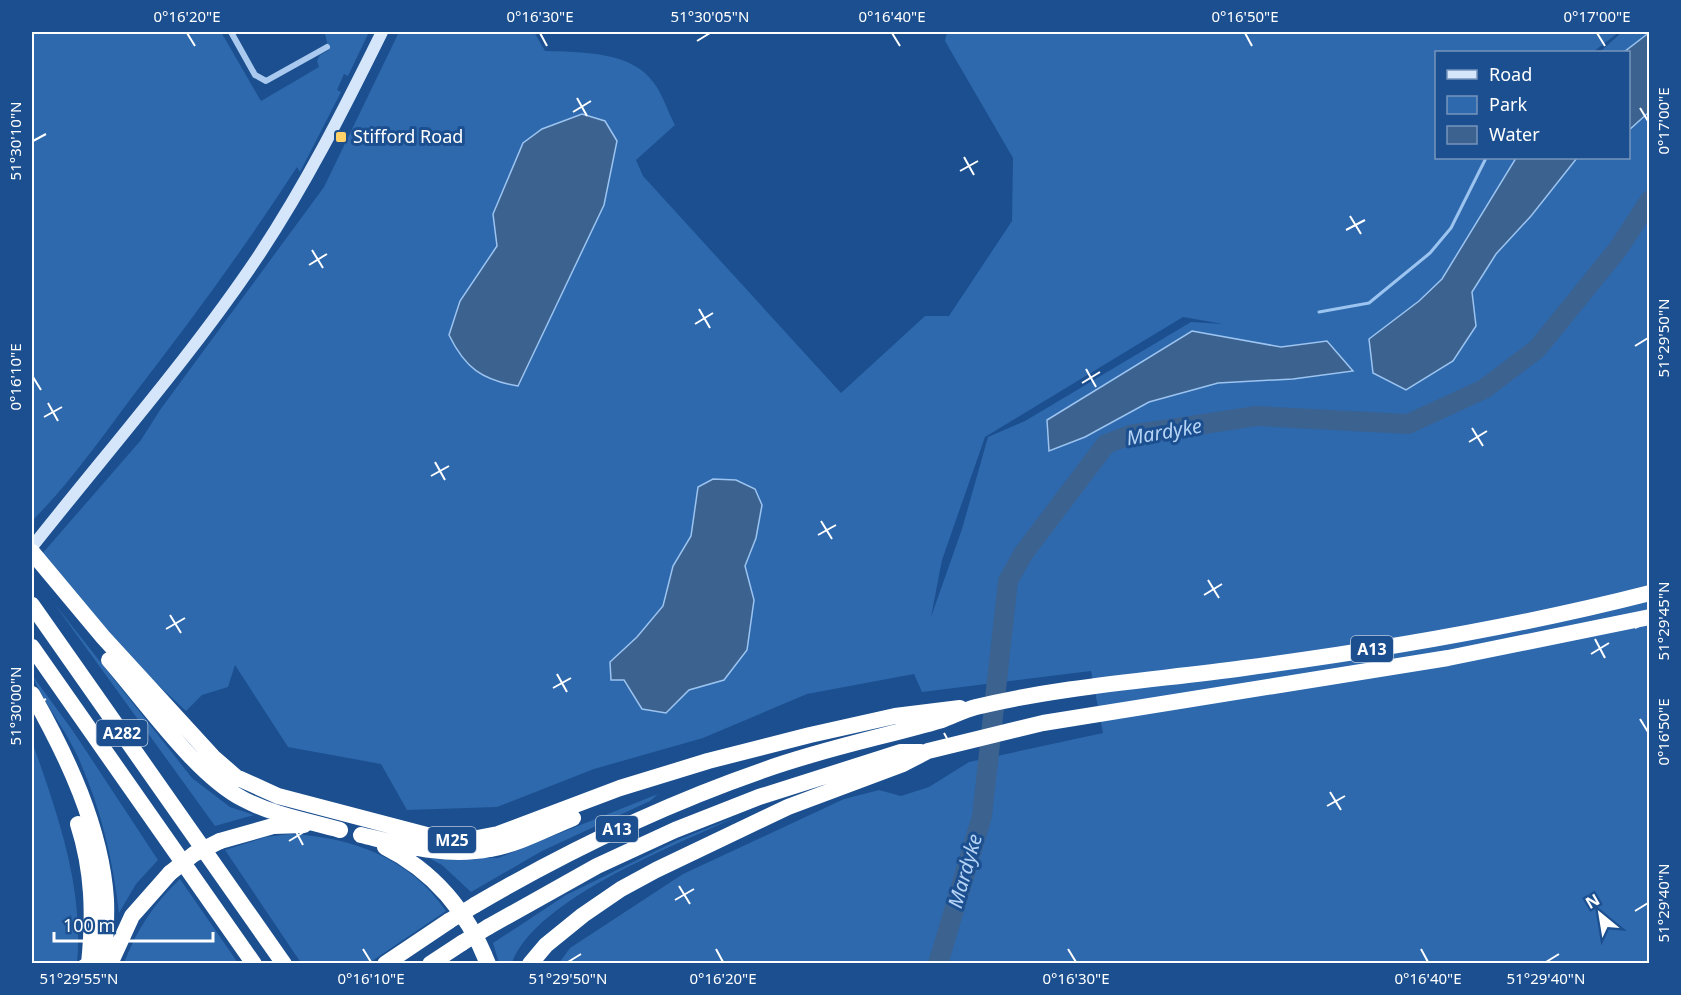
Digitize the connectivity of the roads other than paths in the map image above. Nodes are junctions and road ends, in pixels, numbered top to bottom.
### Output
1 (231, 32) edge
2 (382, 32) edge
3 (327, 47) dead end
4 (32, 547) edge
5 (32, 552) edge
6 (32, 568) edge
7 (1650, 593) edge
8 (32, 605) edge
9 (1650, 616) edge
10 (32, 647) edge
11 (32, 694) edge
12 (32, 713) edge
13 (896, 723) junction
14 (733, 756) junction
15 (902, 758) junction
16 (340, 830) junction
17 (361, 835) junction
18 (89, 963) edge
19 (104, 963) edge
20 (110, 963) edge
21 (254, 963) edge
22 (284, 963) edge
23 (385, 963) edge
24 (430, 963) edge
25 (488, 963) edge
26 (530, 963) edge

1 - 3 street
2 - 4 main road
5 - 14 highway, M25
6 - 16 highway
7 - 13 highway, A13
8 - 22 highway, A282
9 - 15 highway, A13
10 - 21 highway
11 - 19 highway
12 - 18 highway
13 - 14 highway
13 - 23 highway, A13, bridge
14 - 17 highway
15 - 24 highway, A13, bridge
15 - 26 highway
16 - 17 highway
16 - 20 highway, bridge
17 - 25 highway

